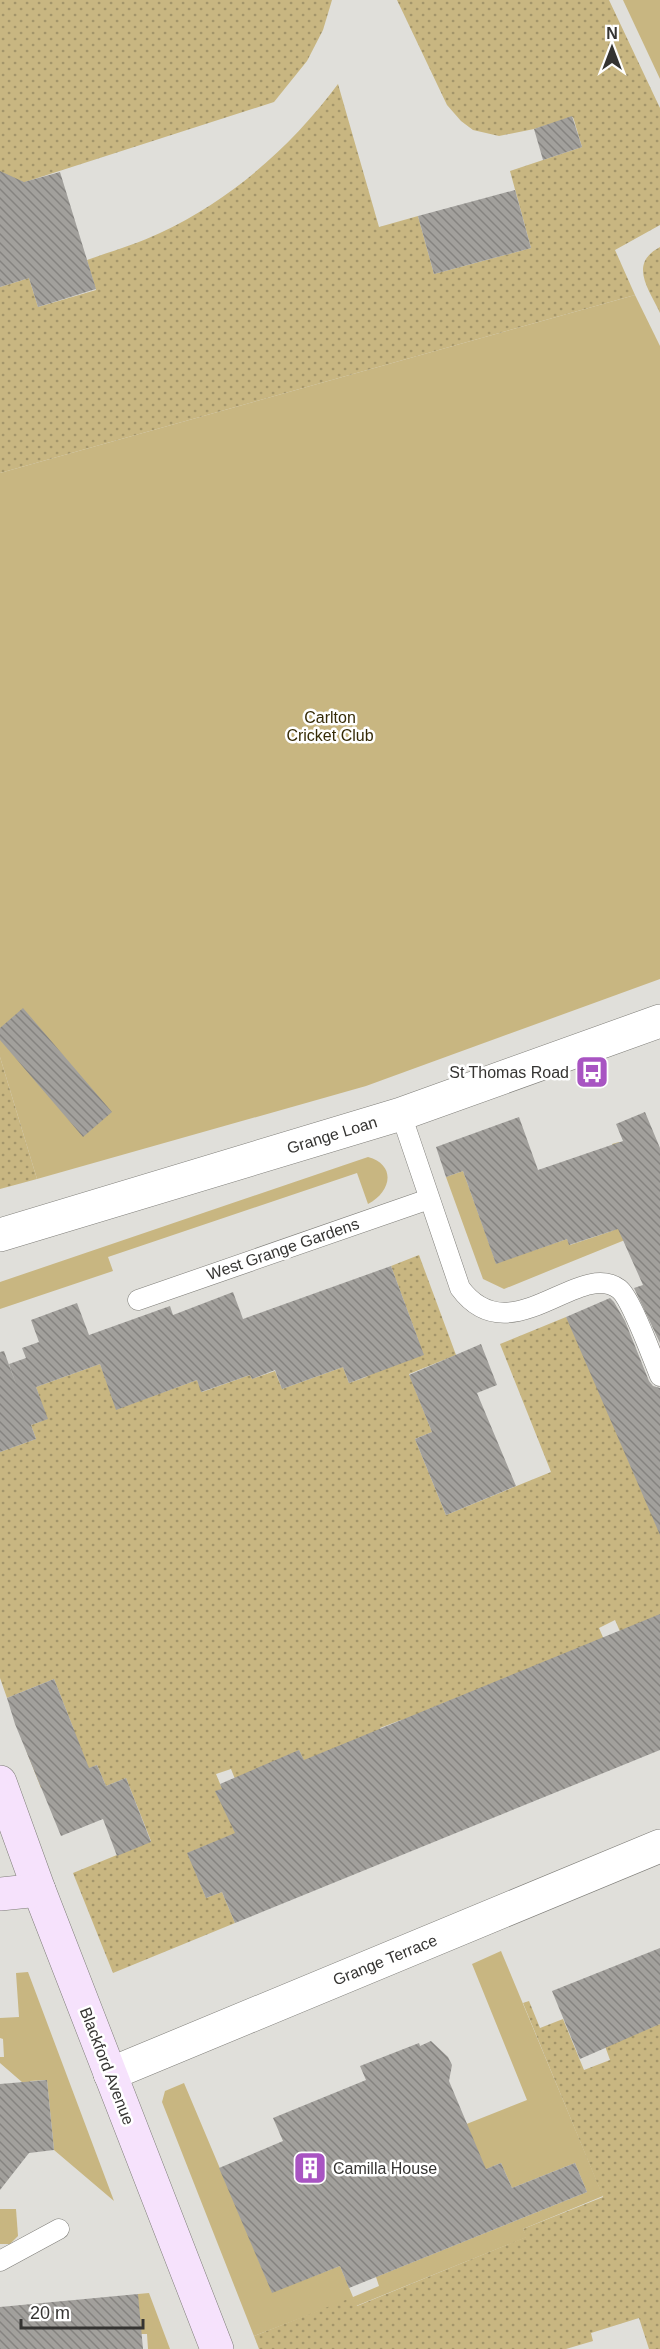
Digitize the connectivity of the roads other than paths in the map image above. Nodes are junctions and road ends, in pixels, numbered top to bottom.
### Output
1 (660, 1021) edge
2 (401, 1114) junction
3 (429, 1199) junction
4 (0, 1235) edge
5 (138, 1300) dead end
6 (660, 1376) edge
7 (0, 1782) edge
8 (660, 1846) edge
9 (39, 1890) junction
10 (0, 1894) edge
11 (110, 2074) junction
12 (58, 2229) dead end
13 (0, 2261) edge
14 (217, 2349) edge

1 - 2 street, Grange Loan
2 - 3 lane
2 - 4 street, Grange Loan
3 - 5 lane, West Grange Gardens
3 - 6 lane
7 - 9 street, Blackford Avenue
8 - 11 street, Grange Terrace
9 - 10 street
9 - 11 street, Blackford Avenue
11 - 14 street, Blackford Avenue
12 - 13 lane

